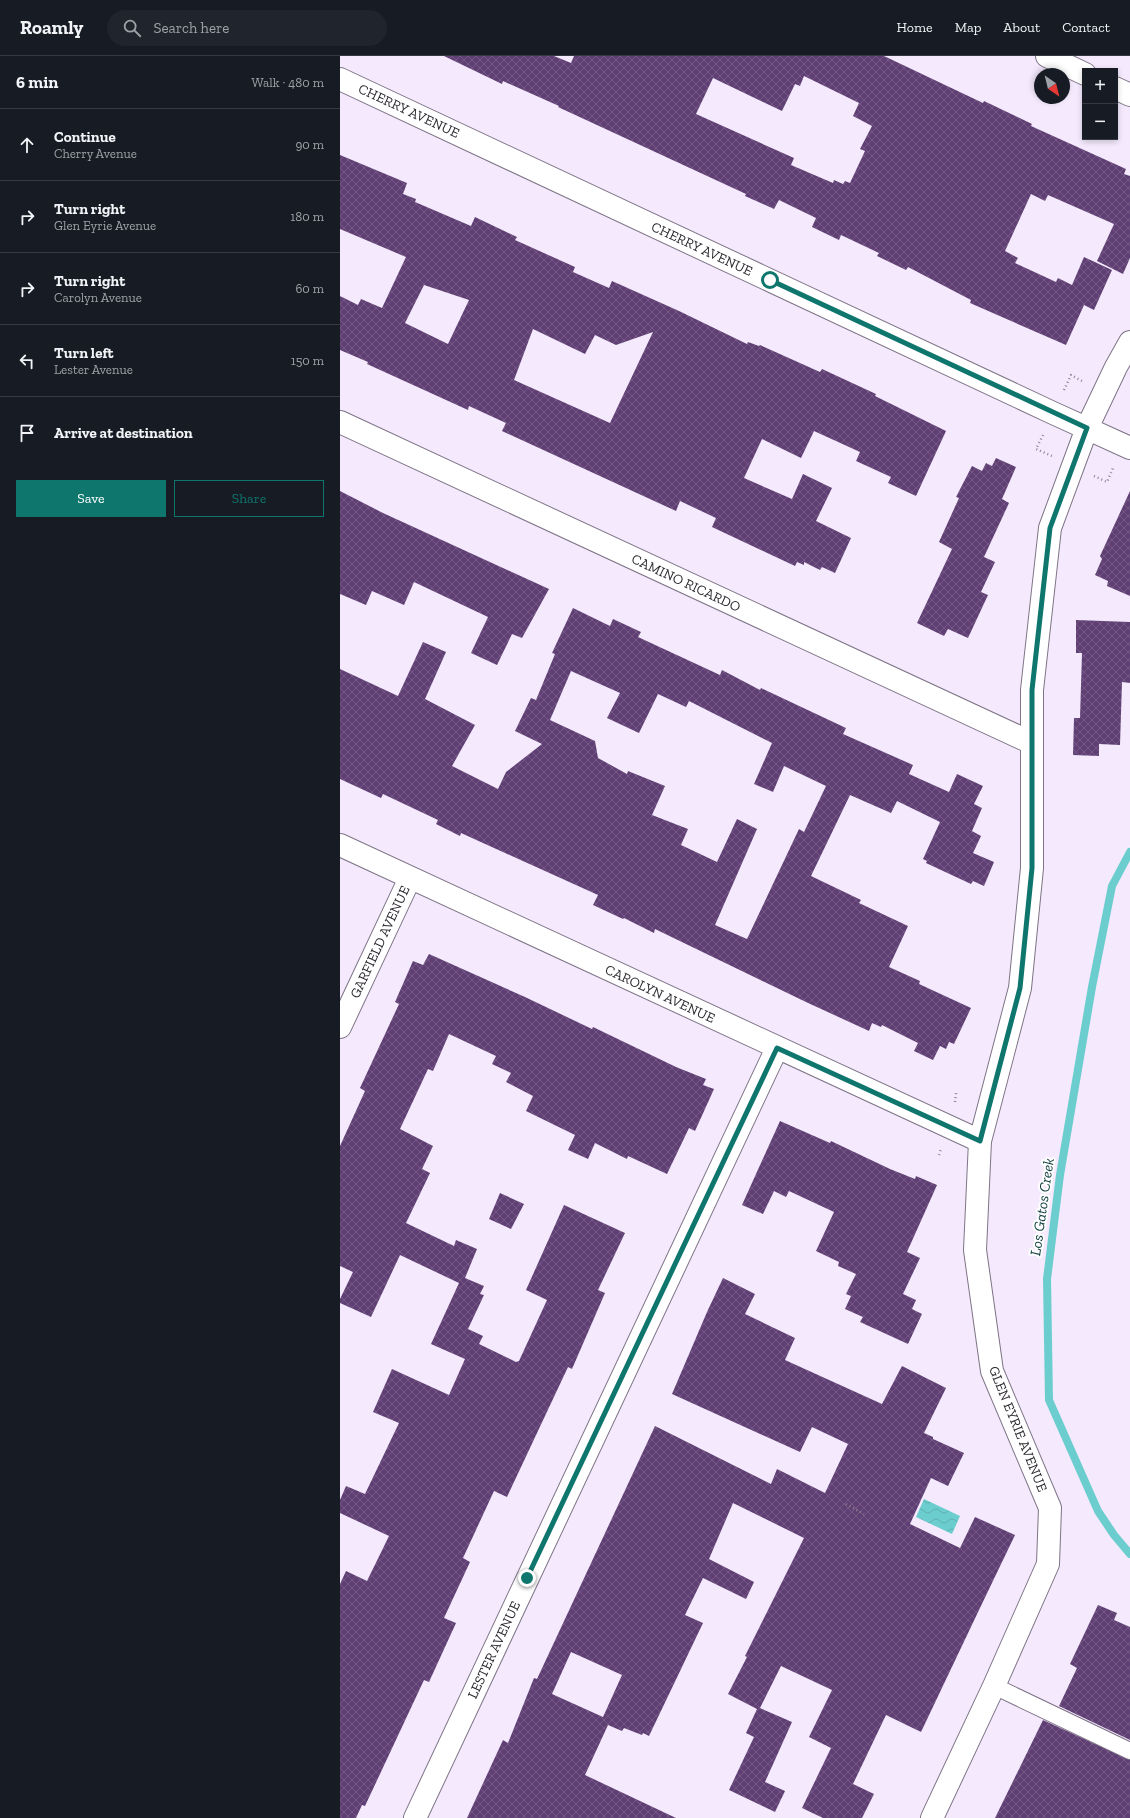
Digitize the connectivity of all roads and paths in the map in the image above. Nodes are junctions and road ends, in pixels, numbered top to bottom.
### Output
1 (1047, 56) edge
2 (1082, 73) edge
3 (340, 79) edge
4 (1118, 89) edge
5 (1130, 95) edge
6 (1130, 342) edge
7 (340, 422) edge
8 (1087, 428) junction
9 (1130, 448) edge
10 (1032, 743) junction
11 (340, 846) edge
12 (410, 878) junction
13 (340, 1027) edge
14 (777, 1048) junction
15 (980, 1141) junction
16 (846, 1504) dead end
17 (864, 1514) dead end
18 (994, 1686) junction
19 (1130, 1751) edge
20 (415, 1818) edge
21 (932, 1818) edge

1 - 2 street
3 - 8 street, CHERRY AVENUE
4 - 5 street
6 - 8 street, GLEN EYRIE AVENUE
7 - 10 street, CAMINO RICARDO
8 - 9 street, CHERRY AVENUE
8 - 10 street, GLEN EYRIE AVENUE
10 - 15 street, GLEN EYRIE AVENUE
11 - 12 street, CAROLYN AVENUE
12 - 13 street, GARFIELD AVENUE
12 - 14 street, CAROLYN AVENUE
14 - 15 street, CAROLYN AVENUE
14 - 20 street, LESTER AVENUE
15 - 18 street, GLEN EYRIE AVENUE
16 - 17 path
18 - 19 lane
18 - 21 street, GLEN EYRIE AVENUE

